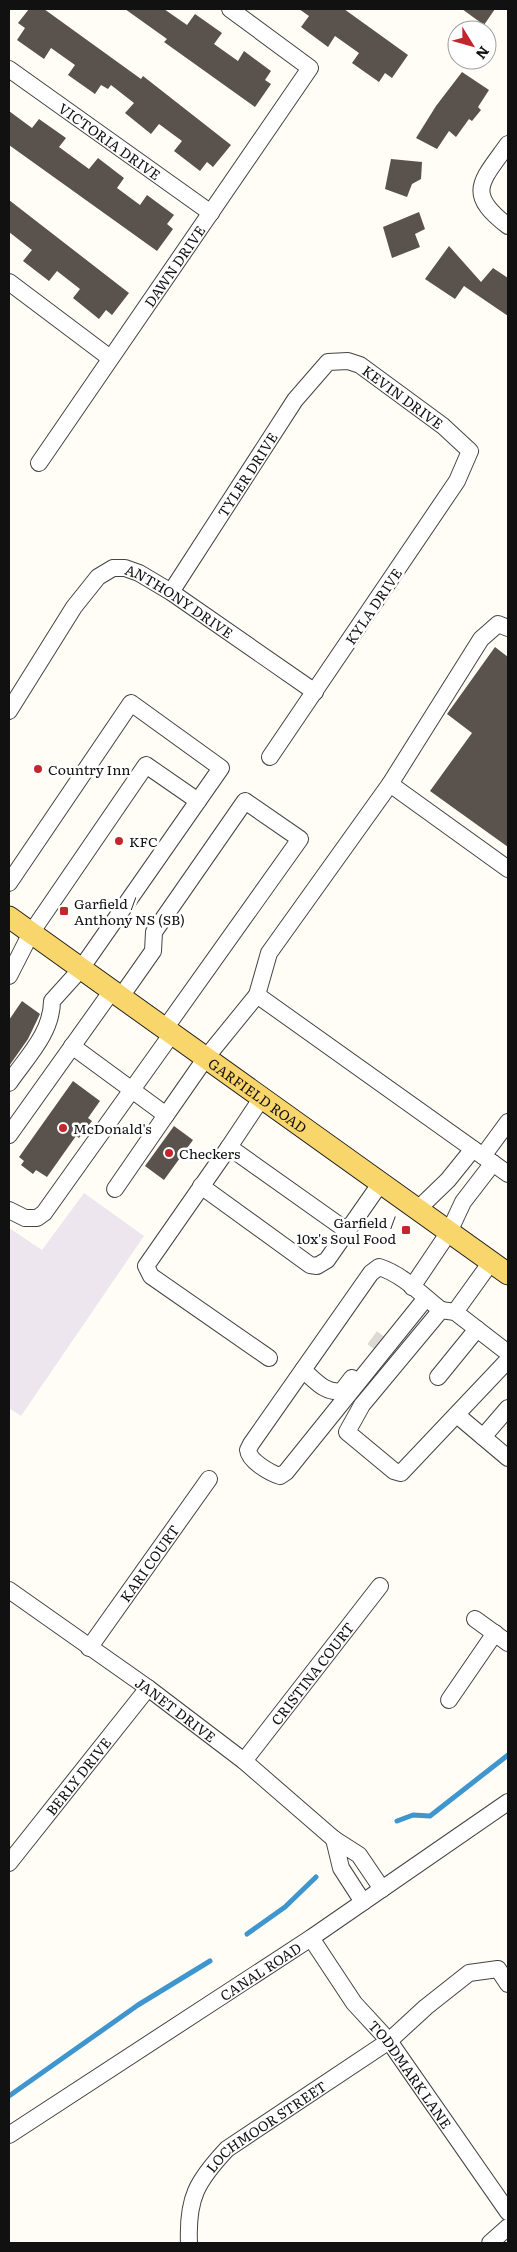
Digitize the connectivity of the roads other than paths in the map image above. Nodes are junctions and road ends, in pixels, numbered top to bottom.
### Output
1 (230, 9) edge
2 (9, 69) edge
3 (508, 144) edge
4 (211, 213) junction
5 (508, 226) edge
6 (9, 282) edge
7 (110, 358) junction
8 (328, 362) joint
9 (470, 451) joint
10 (39, 463) dead end
11 (171, 592) junction
12 (508, 628) edge
13 (316, 692) junction
14 (9, 711) edge
15 (270, 757) dead end
16 (390, 784) junction
17 (198, 801) junction
18 (508, 869) edge
19 (9, 883) edge
20 (9, 917) edge
21 (31, 934) junction
22 (80, 970) junction
23 (9, 976) edge
24 (116, 995) junction
25 (257, 995) junction
26 (168, 1032) junction
27 (72, 1046) junction
28 (205, 1059) junction
29 (9, 1083) edge
30 (132, 1090) junction
31 (262, 1099) junction
32 (166, 1114) junction
33 (508, 1122) edge
34 (9, 1135) edge
35 (228, 1147) junction
36 (483, 1156) junction
37 (508, 1174) edge
38 (380, 1184) junction
39 (201, 1186) junction
40 (115, 1189) dead end
41 (9, 1210) edge
42 (417, 1210) junction
43 (346, 1230) junction
44 (449, 1232) junction
45 (500, 1268) edge
46 (412, 1287) junction
47 (426, 1298) junction
48 (448, 1311) junction
49 (406, 1322) junction
50 (477, 1329) junction
51 (384, 1335) tunnel mouth
52 (374, 1349) tunnel mouth
53 (508, 1352) edge
54 (269, 1358) dead end
55 (508, 1360) edge
56 (303, 1370) junction
57 (438, 1377) dead end
58 (508, 1408) edge
59 (457, 1415) junction
60 (483, 1437) junction
61 (508, 1458) edge
62 (209, 1479) dead end
63 (380, 1586) dead end
64 (9, 1590) edge
65 (476, 1619) dead end
66 (502, 1638) edge
67 (89, 1648) junction
68 (148, 1688) junction
69 (449, 1700) dead end
70 (244, 1761) junction
71 (508, 1802) edge
72 (334, 1839) junction
73 (9, 1863) edge
74 (382, 1888) junction
75 (363, 1902) junction
76 (311, 1938) junction
77 (508, 1984) edge
78 (389, 2041) junction
79 (9, 2135) edge
80 (508, 2212) edge
81 (508, 2227) edge
82 (189, 2243) edge
83 (490, 2243) edge

1 - 4 street, DAWN DRIVE
2 - 4 street, VICTORIA DRIVE
3 - 5 street
4 - 7 street, DAWN DRIVE
6 - 7 street
7 - 10 street, DAWN DRIVE
8 - 9 street, KEVIN DRIVE
8 - 11 street, TYLER DRIVE
9 - 13 street, KYLA DRIVE
11 - 13 street, ANTHONY DRIVE
11 - 14 street, ANTHONY DRIVE
12 - 16 street
13 - 15 street, KYLA DRIVE
16 - 18 street
16 - 25 street
17 - 19 street
17 - 21 street
17 - 22 street
20 - 21 main road, GARFIELD ROAD
21 - 22 main road, GARFIELD ROAD
21 - 23 street
22 - 24 main road, GARFIELD ROAD
22 - 29 street
24 - 26 main road, GARFIELD ROAD
24 - 26 street
24 - 27 street
25 - 28 street
25 - 36 street
26 - 28 main road, GARFIELD ROAD
26 - 30 street
27 - 30 street
27 - 34 street
28 - 31 main road, GARFIELD ROAD
28 - 32 street
30 - 32 street
30 - 41 street
31 - 35 street
31 - 38 main road, GARFIELD ROAD
32 - 40 street
33 - 36 street
35 - 39 street
35 - 43 street
36 - 37 street
36 - 42 street
36 - 44 street
38 - 42 main road, GARFIELD ROAD
38 - 43 street
39 - 43 street
39 - 54 street
42 - 44 main road, GARFIELD ROAD
44 - 45 main road, GARFIELD ROAD
44 - 46 street
45 - 48 street
46 - 47 street
46 - 56 street
47 - 48 street
47 - 49 street
48 - 50 street
48 - 59 street
49 - 51 street
49 - 56 street
50 - 53 street
50 - 57 street
52 - 56 street
55 - 59 street
58 - 60 street
59 - 60 street
60 - 61 street
62 - 67 street, KARI COURT
63 - 70 street, CRISTINA COURT
64 - 67 street, JANET DRIVE
65 - 66 street
66 - 69 street
67 - 68 street, JANET DRIVE
68 - 70 street, JANET DRIVE
68 - 73 street, BERLY DRIVE
70 - 72 street, JANET DRIVE
71 - 74 street, CANAL ROAD
72 - 74 street, JANET DRIVE
72 - 75 street
74 - 75 street, CANAL ROAD
75 - 76 street, CANAL ROAD
76 - 78 street, TODDMARK LANE
76 - 79 street, CANAL ROAD
77 - 78 street, LOCHMOOR STREET
78 - 80 street, TODDMARK LANE
78 - 82 street, LOCHMOOR STREET
81 - 83 street

